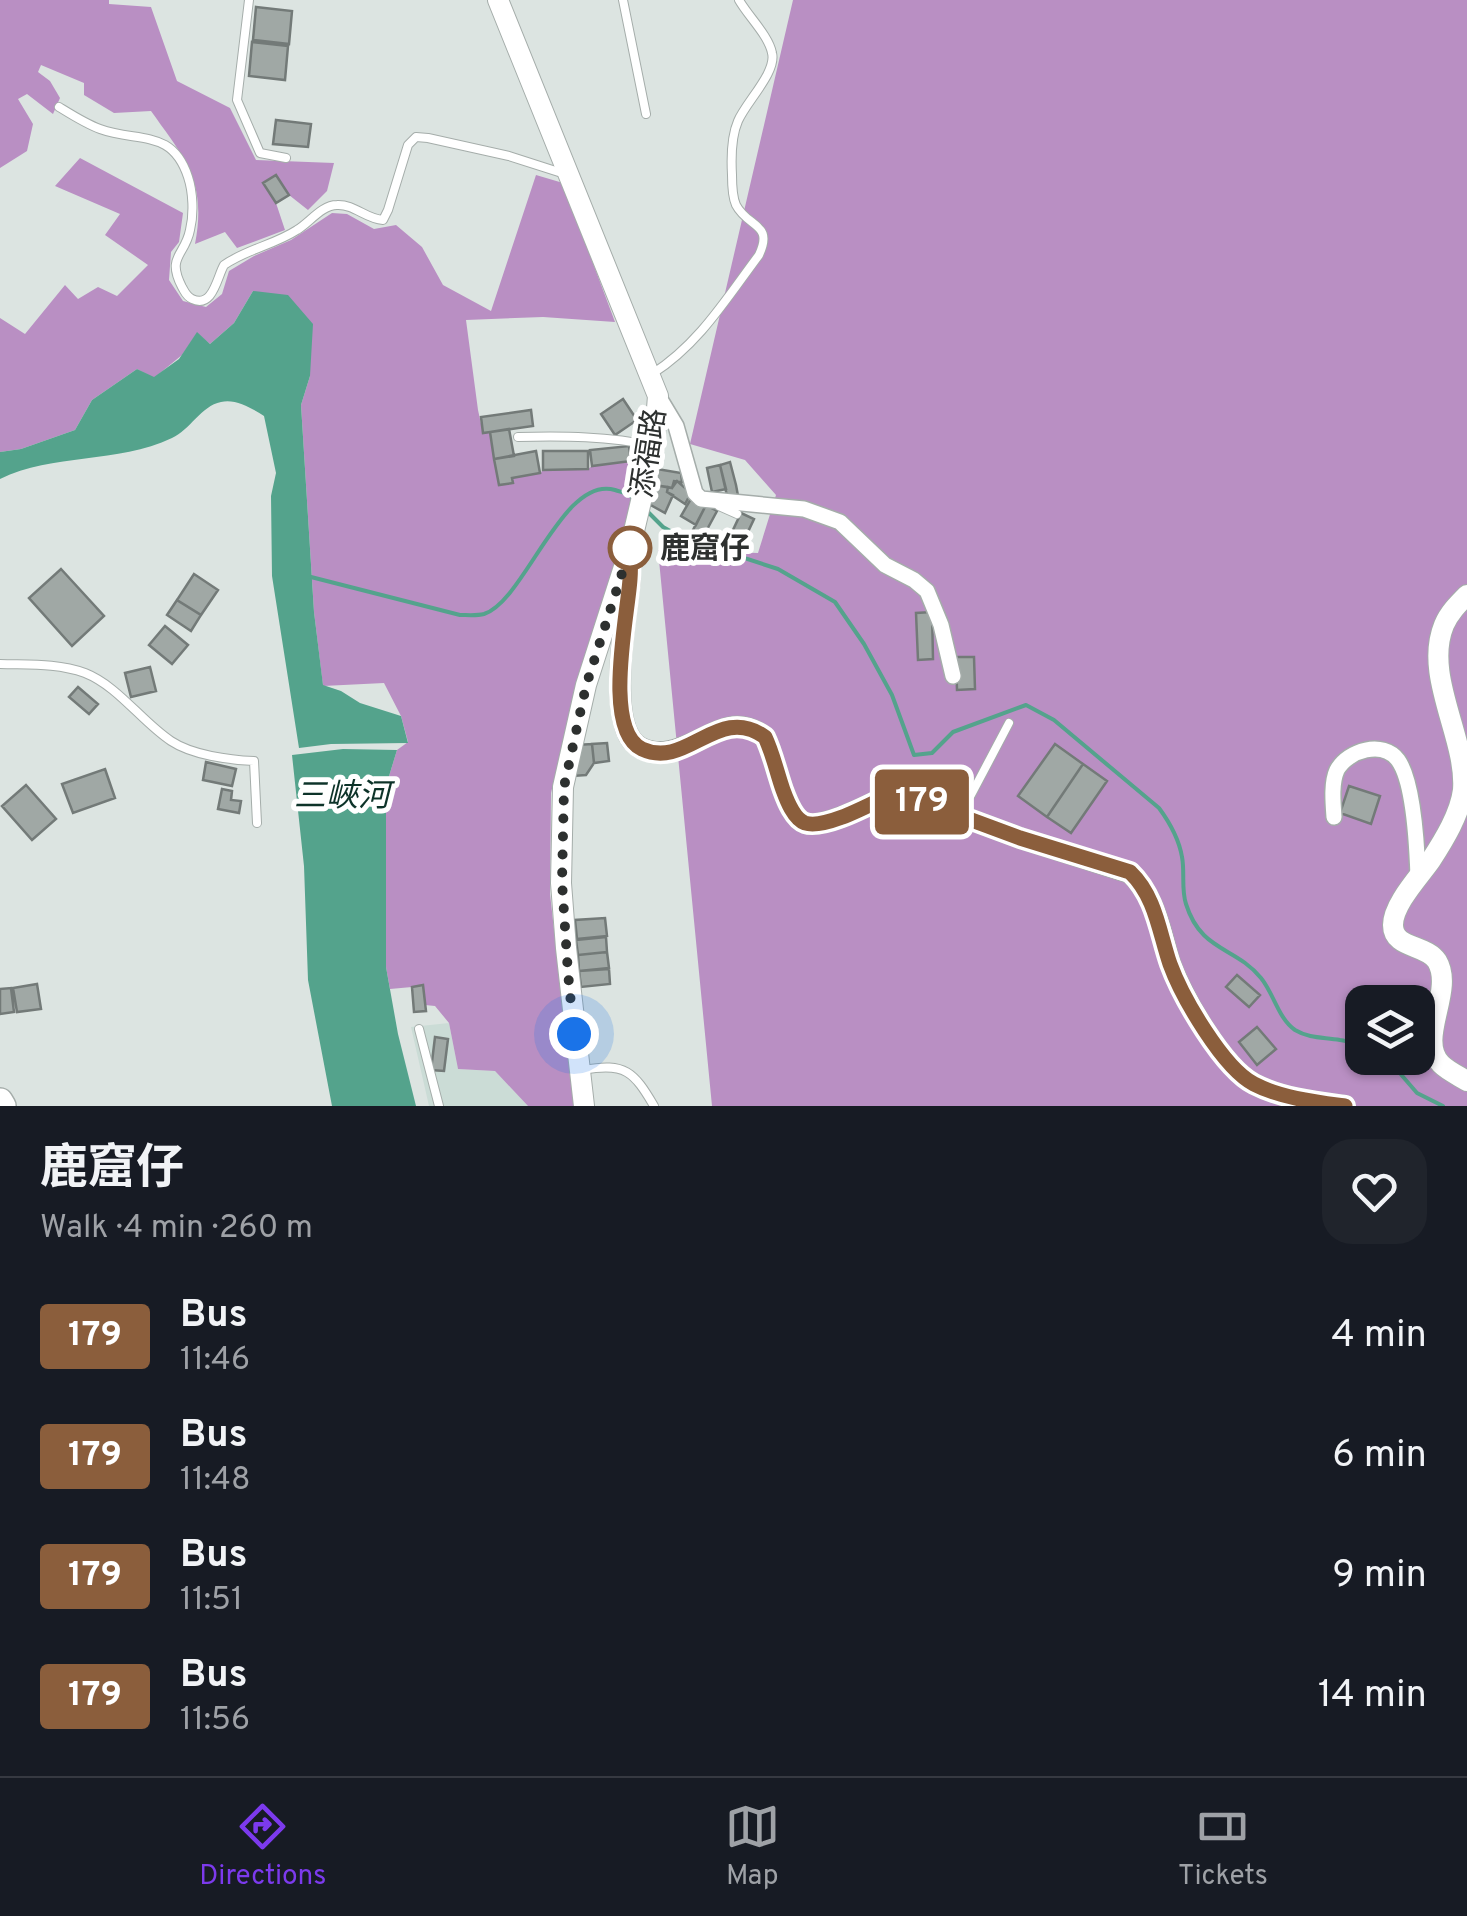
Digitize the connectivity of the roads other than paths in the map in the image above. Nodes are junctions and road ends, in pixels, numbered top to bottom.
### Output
1 (250, 0) edge
2 (498, 0) edge
3 (623, 0) edge
4 (739, 0) edge
5 (59, 107) dead end
6 (646, 114) dead end
7 (286, 158) dead end
8 (569, 175) junction
9 (654, 386) junction
10 (518, 437) dead end
11 (654, 446) junction
12 (701, 499) junction
13 (737, 514) dead end
14 (630, 548) junction
15 (1467, 595) edge
16 (0, 664) edge
17 (953, 676) dead end
18 (1009, 723) dead end
19 (896, 792) junction
20 (1334, 817) dead end
21 (257, 823) dead end
22 (1418, 876) junction
23 (419, 1030) dead end
24 (580, 1070) junction
25 (1467, 1081) edge
26 (439, 1106) edge
27 (584, 1106) edge
28 (654, 1106) edge
29 (1345, 1106) edge

1 - 7 lane
2 - 8 street, 添福路
3 - 6 lane
4 - 9 lane
5 - 8 lane
8 - 9 street, 添福路
9 - 11 street, 添福路
9 - 12 street
10 - 11 lane
11 - 14 street, 添福路
12 - 13 lane
12 - 17 street
14 - 19 street
14 - 24 street, 添福路
15 - 22 street
16 - 21 lane
18 - 19 lane
19 - 29 street
20 - 22 street
22 - 25 street
23 - 26 lane
24 - 27 street, 添福路
24 - 28 lane

